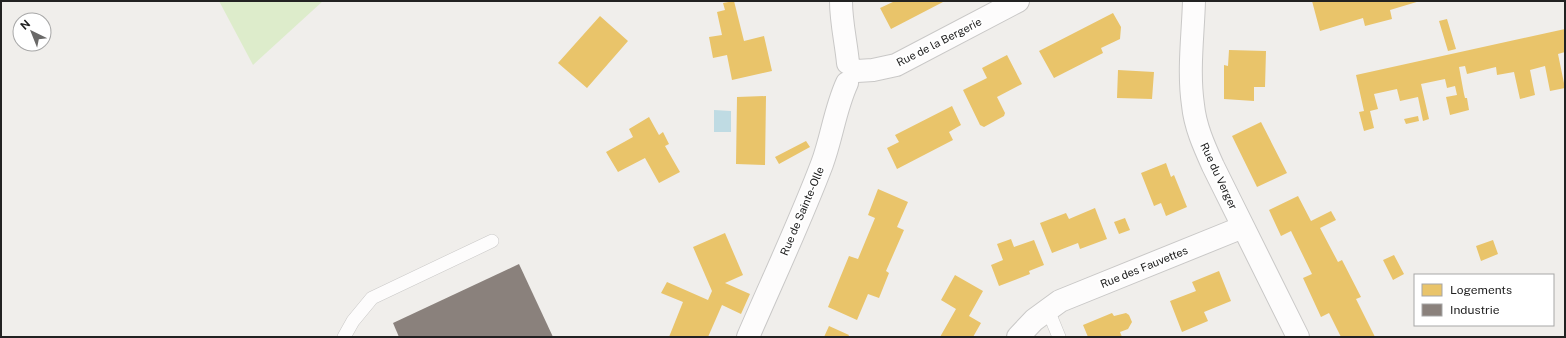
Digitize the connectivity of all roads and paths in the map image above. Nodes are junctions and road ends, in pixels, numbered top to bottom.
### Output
1 (841, 1) edge
2 (1018, 1) edge
3 (1194, 1) edge
4 (850, 72) junction
5 (1243, 226) junction
6 (492, 241) dead end
7 (1048, 310) junction
8 (344, 337) edge
9 (748, 337) edge
10 (1018, 337) edge
11 (1059, 337) edge
12 (1298, 337) edge

1 - 4 street
2 - 4 street, Rue de la Bergerie
3 - 5 street, Rue du Verger
4 - 9 street, Rue de Sainte-Olle
5 - 7 street, Rue des Fauvettes
5 - 12 street, Rue du Verger
6 - 8 lane
7 - 10 street, Rue des Fauvettes
7 - 11 lane

